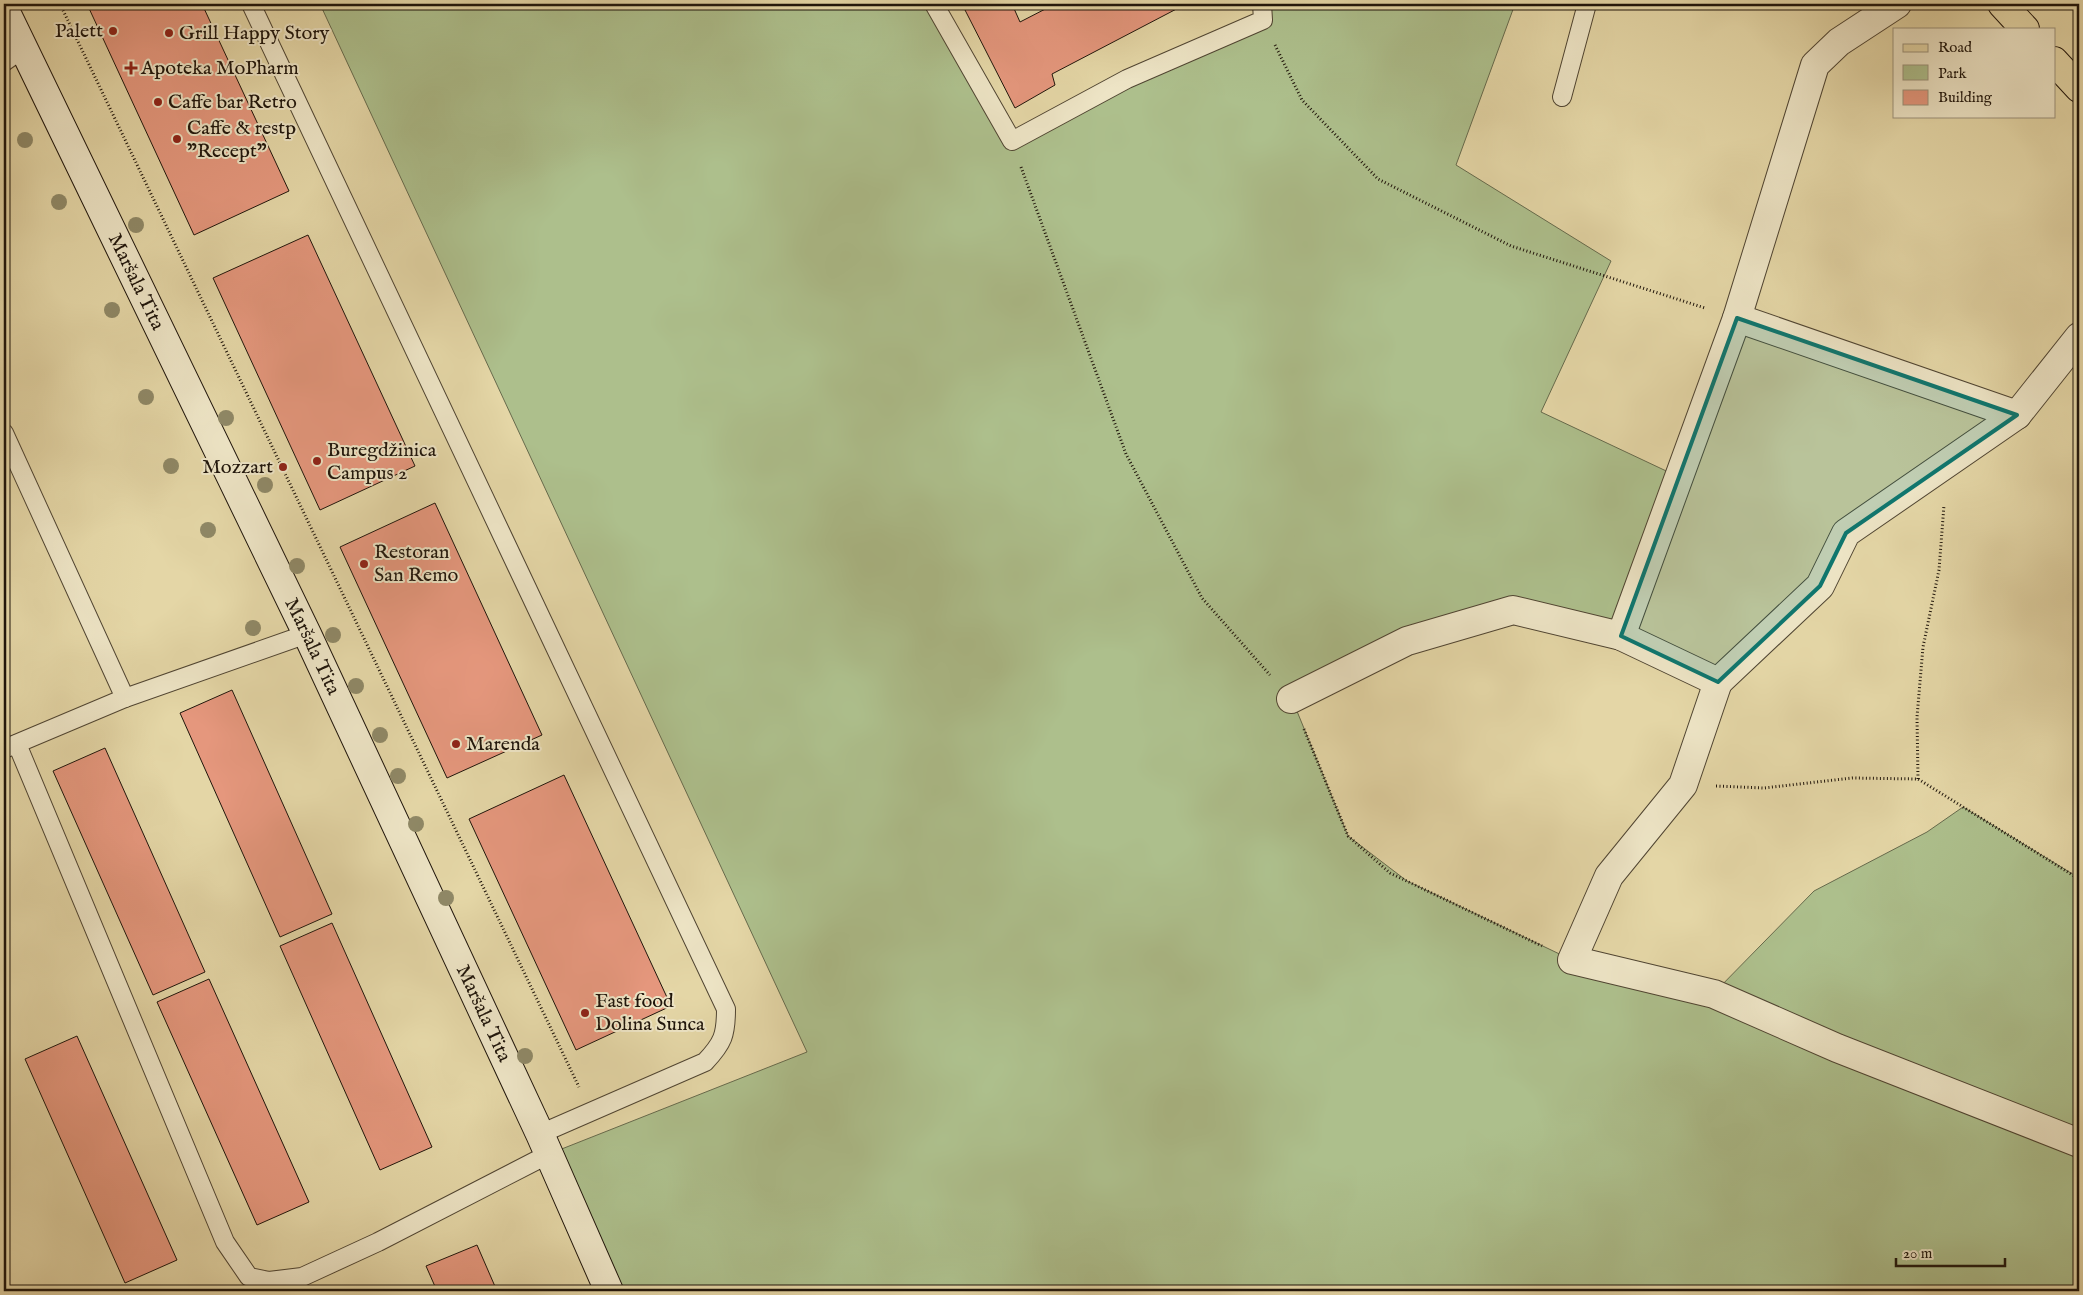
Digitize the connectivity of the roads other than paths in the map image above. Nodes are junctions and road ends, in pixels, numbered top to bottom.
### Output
1 (251, 4) edge
2 (934, 4) edge
3 (1587, 4) edge
4 (1898, 4) edge
5 (2002, 4) edge
6 (4, 8) edge
7 (1262, 12) edge
8 (2024, 28) edge
9 (14, 55) edge
10 (2056, 63) edge
11 (2079, 88) edge
12 (1562, 97) dead end
13 (1737, 318) junction
14 (2079, 336) edge
15 (2016, 415) junction
16 (4, 433) edge
17 (306, 634) junction
18 (1621, 636) junction
19 (1718, 682) junction
20 (125, 698) junction
21 (1291, 699) road end
22 (11, 746) edge
23 (2079, 1142) edge
24 (545, 1144) junction
25 (609, 1291) edge

1 - 24 lane
2 - 7 lane
3 - 12 lane
4 - 13 street
5 - 8 main road
6 - 9 street, Maršala Tita
9 - 17 street, Maršala Tita
10 - 11 main road
13 - 15 street
13 - 18 street
14 - 15 street
15 - 19 street
16 - 20 lane
17 - 20 lane
17 - 24 street, Maršala Tita
18 - 19 street
18 - 21 street
19 - 23 street
20 - 22 lane
22 - 24 lane
24 - 25 street, Maršala Tita

